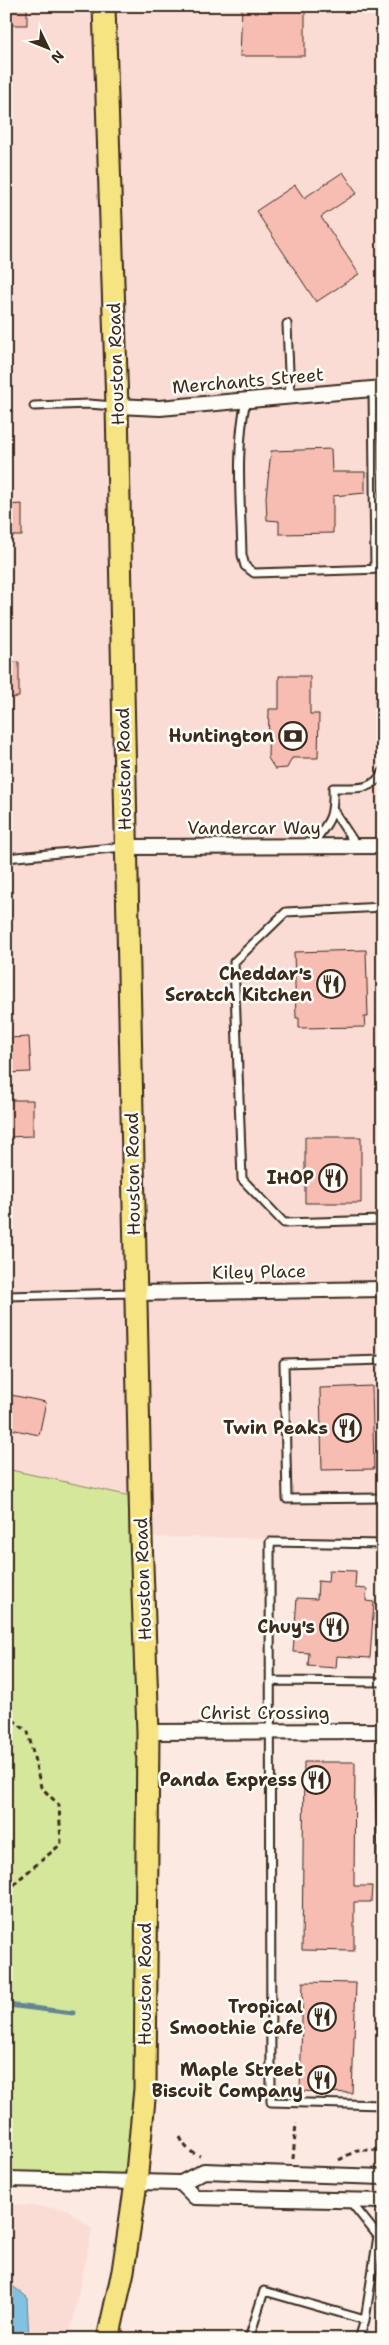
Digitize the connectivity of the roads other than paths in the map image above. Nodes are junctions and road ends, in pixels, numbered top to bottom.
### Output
1 (104, 6) edge
2 (287, 324) dead end
3 (378, 389) edge
4 (290, 396) junction
5 (246, 400) junction
6 (34, 406) dead end
7 (117, 406) junction
8 (379, 569) edge
9 (383, 701) edge
10 (383, 733) edge
11 (383, 772) edge
12 (334, 810) junction
13 (357, 846) junction
14 (383, 846) edge
15 (126, 847) junction
16 (309, 847) junction
17 (6, 858) edge
18 (383, 907) edge
19 (383, 1220) edge
20 (383, 1289) edge
21 (135, 1293) junction
22 (6, 1296) edge
23 (383, 1360) edge
24 (383, 1498) edge
25 (383, 1544) edge
26 (271, 1681) junction
27 (383, 1682) edge
28 (270, 1731) junction
29 (383, 1731) edge
30 (148, 1732) junction
31 (383, 1781) edge
32 (383, 1891) edge
33 (383, 2104) edge
34 (383, 2177) edge
35 (6, 2179) edge
36 (136, 2183) junction
37 (181, 2183) junction
38 (350, 2201) junction
39 (383, 2201) edge
40 (381, 2234) edge
41 (365, 2320) junction
42 (108, 2339) edge
43 (249, 2339) edge
44 (359, 2339) edge

1 - 7 main road, Houston Road
2 - 4 lane
3 - 4 street, Merchants Street
3 - 8 lane
4 - 5 street, Merchants Street
5 - 7 street, Merchants Street
5 - 8 lane
6 - 7 lane
7 - 15 main road, Houston Road
9 - 10 lane
11 - 12 lane
12 - 13 lane
12 - 16 lane
13 - 14 street, Vandercar Way
13 - 16 street, Vandercar Way
15 - 16 street, Vandercar Way
15 - 17 lane
15 - 21 main road, Houston Road
18 - 19 lane
20 - 21 street, Kiley Place
21 - 22 lane
21 - 30 main road, Houston Road
23 - 24 lane
25 - 26 lane
26 - 27 lane
26 - 28 lane
28 - 29 street, Christ Crossing
28 - 30 street, Christ Crossing
28 - 33 lane
30 - 36 main road, Houston Road
31 - 32 lane
34 - 37 street
35 - 36 street
36 - 37 street
36 - 42 main road, Houston Road
37 - 38 street
38 - 39 street
38 - 40 lane
40 - 41 lane
41 - 43 lane
41 - 44 lane

